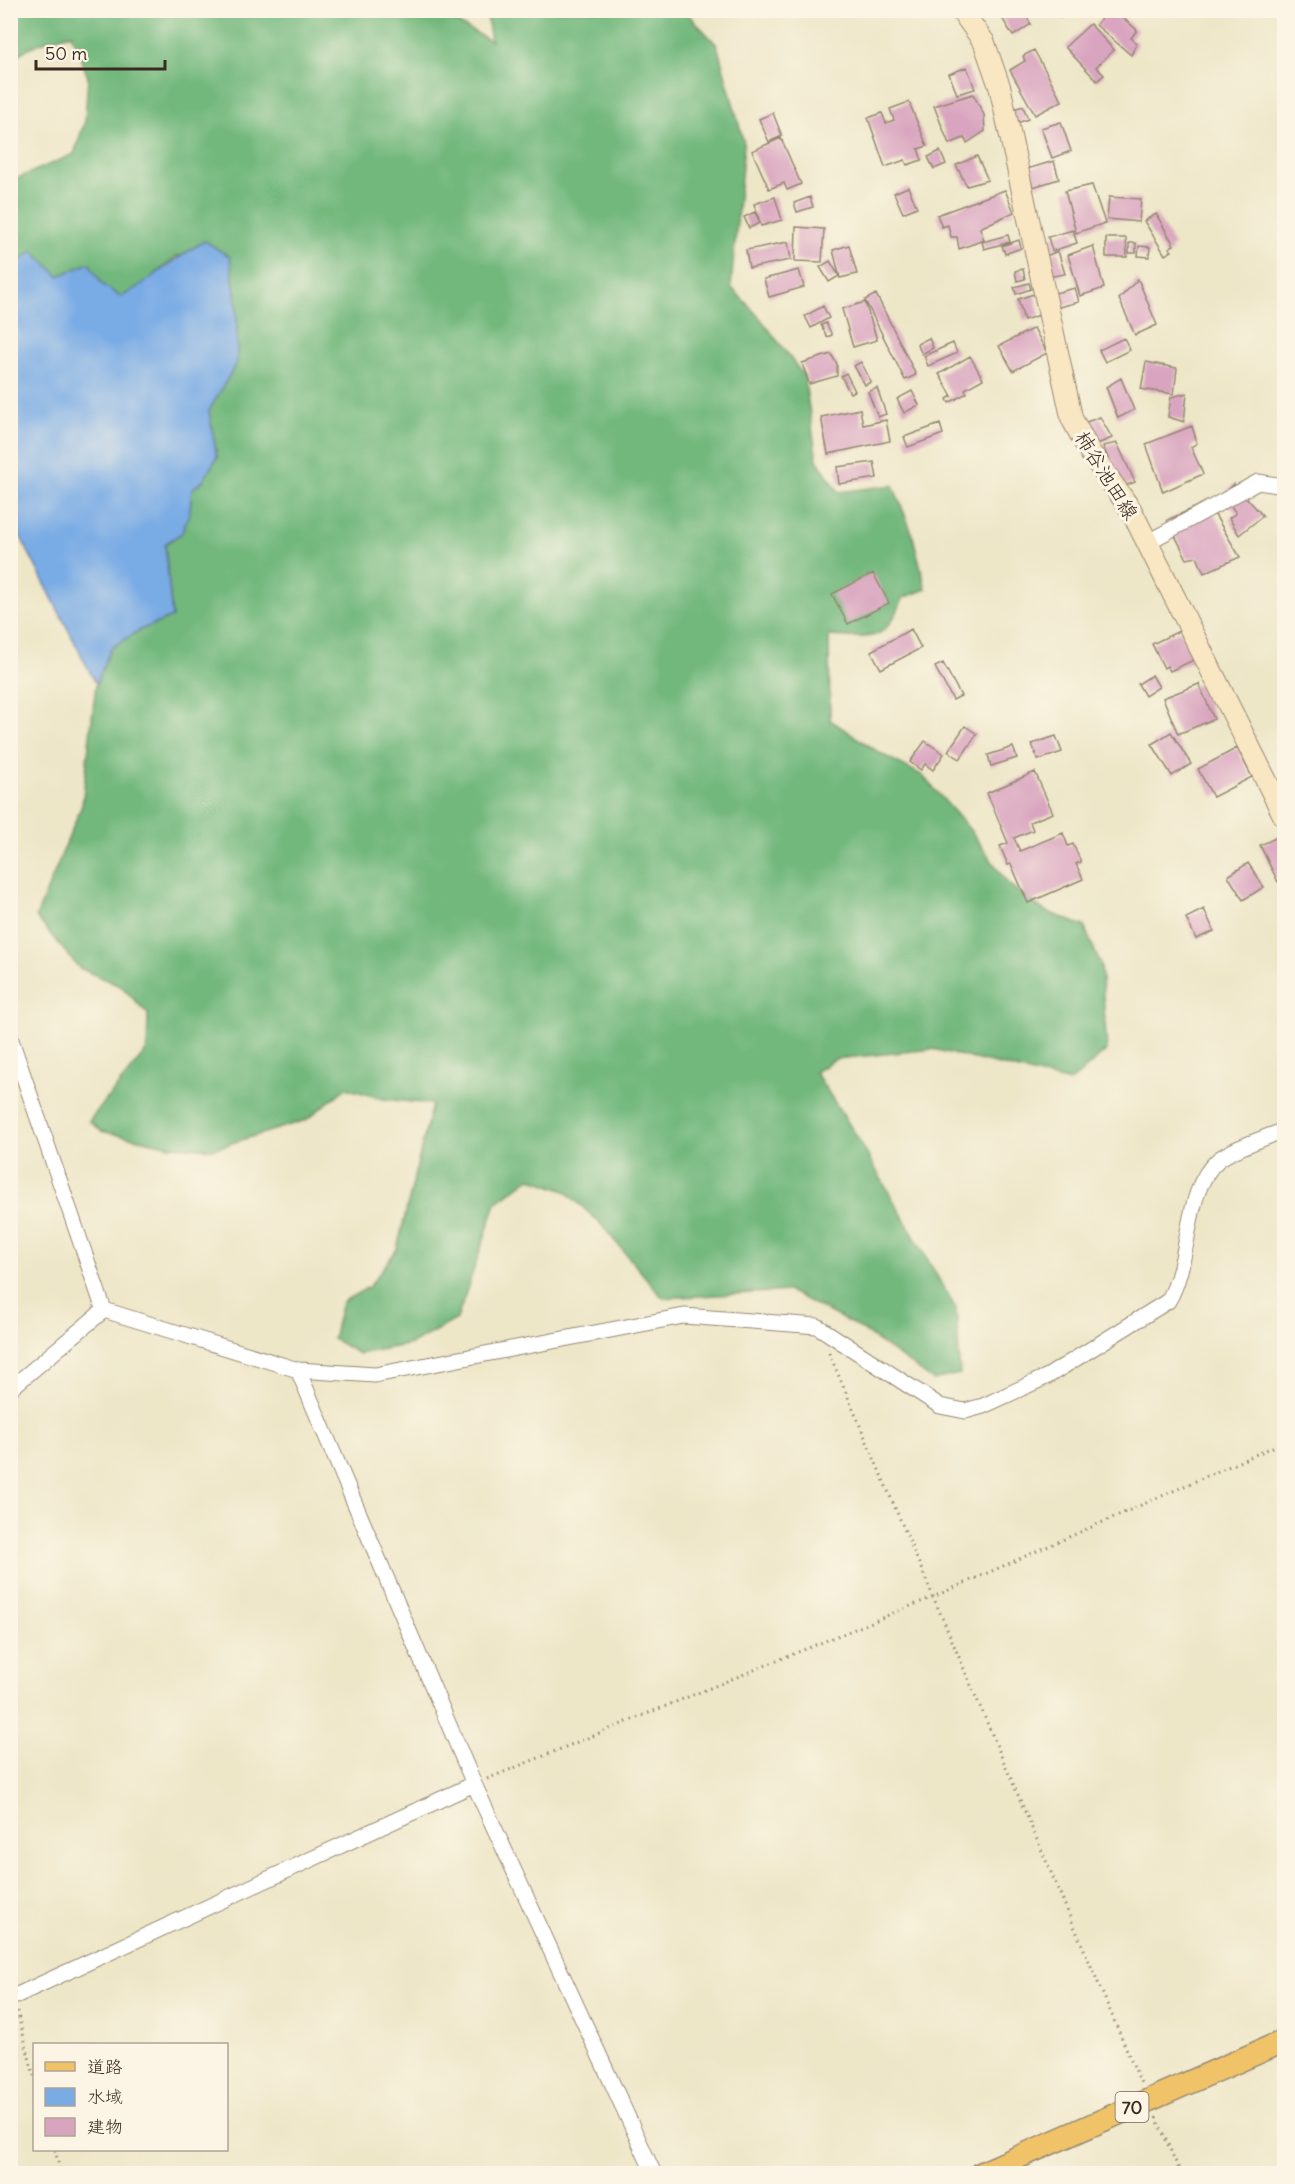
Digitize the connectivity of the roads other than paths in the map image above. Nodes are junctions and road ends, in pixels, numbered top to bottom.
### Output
1 (961, 10) edge
2 (1284, 486) edge
3 (1148, 542) junction
4 (1284, 816) edge
5 (10, 1037) edge
6 (1284, 1130) edge
7 (104, 1310) junction
8 (298, 1370) junction
9 (10, 1389) edge
10 (474, 1784) junction
11 (13, 1997) road end
12 (1284, 2041) edge
13 (654, 2174) edge
14 (980, 2174) edge

1 - 3 main road, 柿谷池田線
2 - 3 street
3 - 4 main road, 柿谷池田線
5 - 7 street
6 - 8 street
7 - 8 street
7 - 9 street
8 - 10 street
10 - 11 street
10 - 13 street
12 - 14 main road, 70

